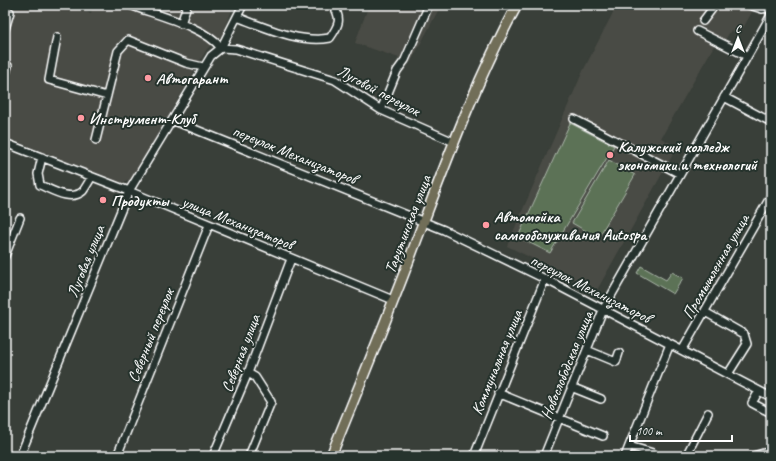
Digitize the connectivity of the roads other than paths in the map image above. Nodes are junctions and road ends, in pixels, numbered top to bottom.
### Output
1 (130, 5) edge
2 (187, 5) edge
3 (243, 5) edge
4 (333, 5) edge
5 (429, 5) edge
6 (517, 5) edge
7 (715, 5) edge
8 (749, 5) edge
9 (771, 7) edge
10 (10, 12) dead end
11 (771, 15) edge
12 (237, 17) junction
13 (703, 22) dead end
14 (180, 24) junction
15 (5, 30) edge
16 (697, 31) dead end
17 (57, 37) dead end
18 (221, 48) junction
19 (747, 56) junction
20 (5, 64) edge
21 (203, 68) junction
22 (5, 77) edge
23 (107, 96) junction
24 (724, 97) junction
25 (381, 110) junction
26 (574, 119) dead end
27 (172, 120) junction
28 (771, 122) edge
29 (96, 140) dead end
30 (454, 142) junction
31 (5, 143) edge
32 (42, 157) junction
33 (680, 174) junction
34 (92, 177) junction
35 (129, 192) junction
36 (771, 196) edge
37 (20, 218) dead end
38 (424, 222) junction
39 (209, 225) junction
40 (5, 256) edge
41 (291, 259) junction
42 (545, 279) junction
43 (393, 300) junction
44 (603, 310) junction
45 (705, 312) junction
46 (670, 344) junction
47 (683, 349) junction
48 (586, 350) junction
49 (619, 353) dead end
50 (248, 373) junction
51 (728, 374) junction
52 (572, 387) junction
53 (759, 391) junction
54 (498, 393) junction
55 (771, 397) edge
56 (601, 399) dead end
57 (708, 413) dead end
58 (771, 413) edge
59 (559, 418) junction
60 (603, 436) dead end
61 (629, 446) junction
62 (771, 451) edge
63 (20, 456) edge
64 (117, 456) edge
65 (214, 456) edge
66 (249, 456) edge
67 (332, 456) edge
68 (474, 456) edge
69 (544, 456) edge
70 (625, 456) edge
71 (654, 456) edge
72 (686, 456) edge
73 (753, 456) edge

1 - 14 street
2 - 14 street
3 - 12 street, Луговая улица
4 - 12 street
5 - 25 street
6 - 30 main road, Тарутинская улица
7 - 13 street
8 - 9 street
10 - 15 street
11 - 19 street, Новослободская улица
12 - 18 street, Луговая улица
14 - 18 street
16 - 19 street
17 - 23 street
18 - 21 street, Луговая улица
18 - 25 street, Луговой переулок
19 - 24 street, Новослободская улица
20 - 22 street
21 - 23 street
21 - 27 street, Луговая улица
23 - 29 street
24 - 28 street
24 - 33 street, Новослободская улица
25 - 30 street, Луговой переулок
26 - 33 street
27 - 35 street, Луговая улица
27 - 38 street, переулок Механизаторов
30 - 38 main road, Тарутинская улица
31 - 32 street, улица Механизаторов
32 - 34 street, улица Механизаторов
32 - 34 street
33 - 44 street, Новослободская улица
34 - 35 street, улица Механизаторов
35 - 39 street, улица Механизаторов
35 - 63 street, Луговая улица
36 - 45 street, Промышленная улица
37 - 40 street
38 - 42 street, переулок Механизаторов
38 - 43 main road, Тарутинская улица
39 - 41 street, улица Механизаторов
39 - 64 street, Северный переулок
41 - 43 street, улица Механизаторов
41 - 50 street, Северная улица
42 - 44 street, переулок Механизаторов
42 - 54 street, Коммунальная улица
43 - 67 main road, Тарутинская улица
44 - 46 street, переулок Механизаторов
44 - 48 street, Новослободская улица
45 - 47 street, Промышленная улица
45 - 51 street
46 - 47 street, переулок Механизаторов
46 - 61 street
47 - 51 street, переулок Механизаторов
48 - 49 street
48 - 52 street, Новослободская улица
50 - 65 street, Северная улица
50 - 66 street
51 - 53 street, переулок Механизаторов
52 - 56 street
52 - 59 street, Новослободская улица
53 - 55 street, переулок Механизаторов
53 - 58 street
54 - 59 street
54 - 68 street, Коммунальная улица
57 - 72 street
59 - 60 street
59 - 69 street, Новослободская улица
61 - 70 street
61 - 71 street
62 - 73 street

